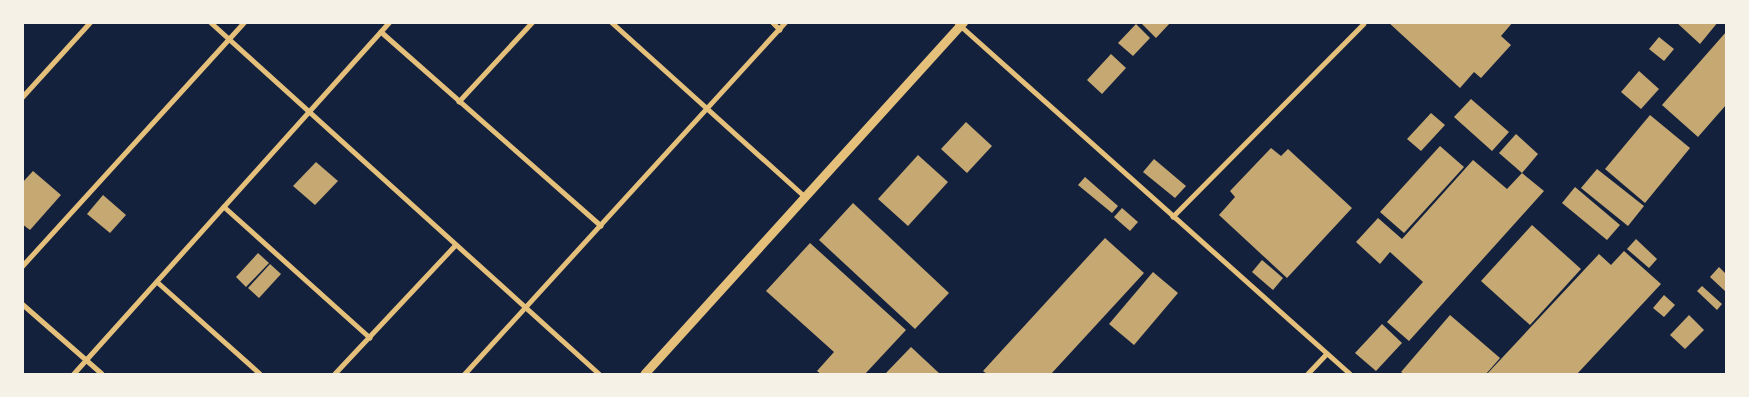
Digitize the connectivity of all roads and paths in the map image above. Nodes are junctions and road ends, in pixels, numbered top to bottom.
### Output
1 (91, 22) edge
2 (210, 22) edge
3 (245, 22) edge
4 (390, 22) edge
5 (533, 22) edge
6 (611, 22) edge
7 (772, 22) edge
8 (786, 22) edge
9 (1363, 22) edge
10 (960, 24) edge
11 (780, 30) junction
12 (380, 32) junction
13 (229, 40) junction
14 (22, 98) edge
15 (459, 102) junction
16 (707, 109) junction
17 (309, 112) junction
18 (806, 197) junction
19 (224, 207) junction
20 (1173, 216) junction
21 (601, 226) junction
22 (456, 245) junction
23 (22, 267) edge
24 (157, 282) junction
25 (22, 304) edge
26 (526, 308) junction
27 (370, 338) junction
28 (1327, 354) junction
29 (86, 361) junction
30 (74, 374) edge
31 (102, 374) edge
32 (260, 374) edge
33 (335, 374) edge
34 (465, 374) edge
35 (599, 374) edge
36 (645, 374) edge
37 (1308, 374) edge
38 (1350, 374) edge

1 - 14 street
2 - 13 street
3 - 13 street
4 - 12 street
5 - 15 street
6 - 16 street
7 - 11 street
8 - 11 street
9 - 20 street
10 - 18 street
10 - 20 street
11 - 16 street
12 - 15 street
12 - 17 street
13 - 17 street
13 - 23 street
15 - 21 street
16 - 18 street
16 - 21 street
17 - 19 street
17 - 22 street
18 - 36 street
19 - 24 street
19 - 27 street
20 - 28 street
21 - 26 street
22 - 26 street
22 - 27 street
24 - 29 street
24 - 32 street
25 - 29 street
26 - 34 street
26 - 35 street
27 - 33 street
28 - 37 street
28 - 38 street
29 - 30 street
29 - 31 street

